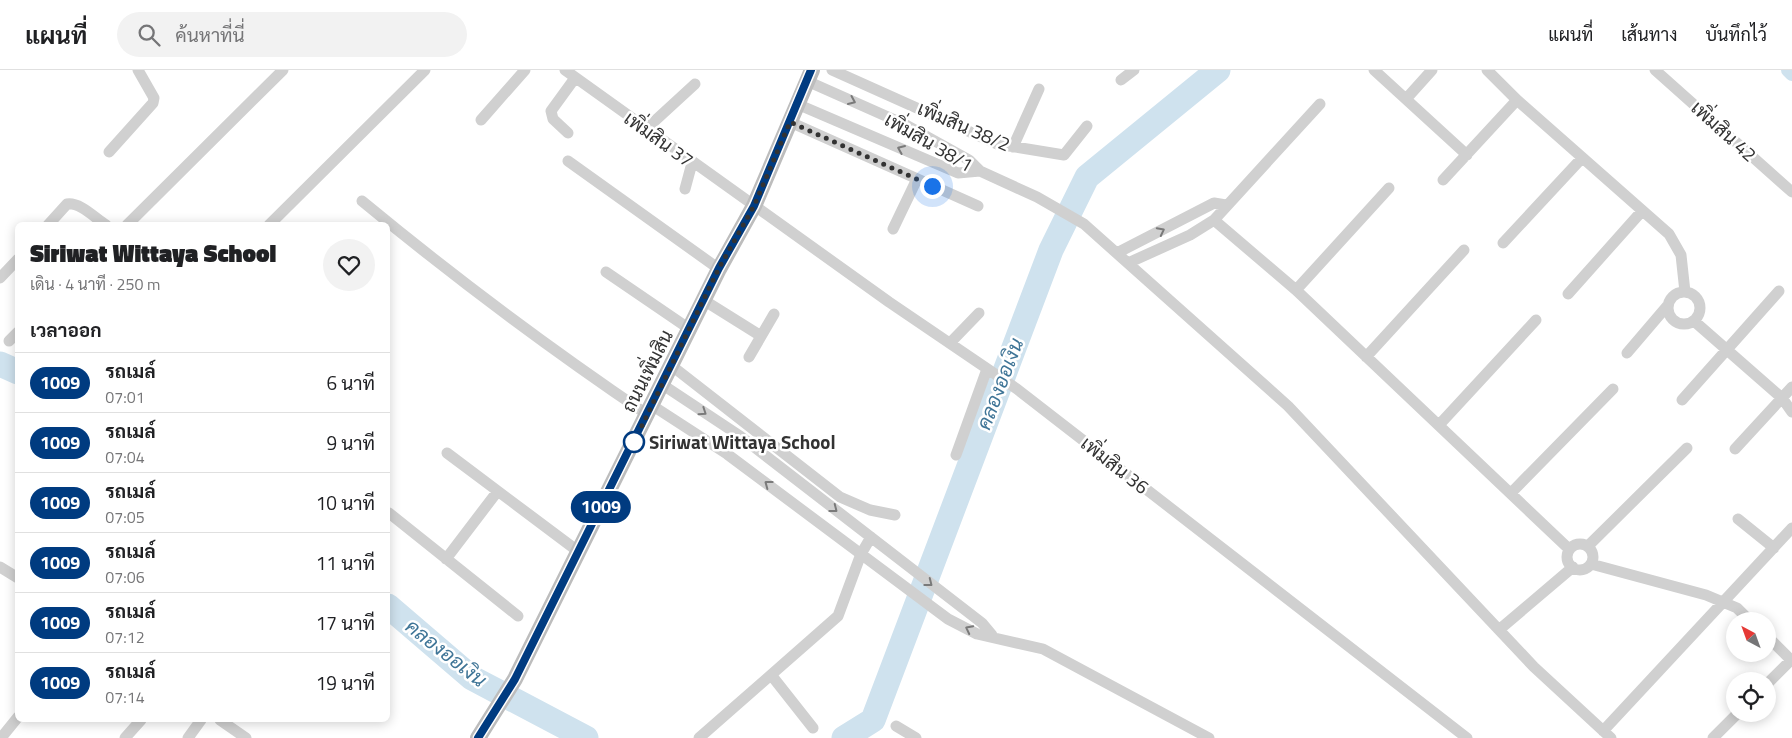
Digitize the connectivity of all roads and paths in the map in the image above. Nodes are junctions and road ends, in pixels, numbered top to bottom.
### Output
1 (138, 70) edge
2 (283, 70) edge
3 (425, 70) edge
4 (525, 70) edge
5 (566, 70) edge
6 (832, 70) edge
7 (1134, 70) edge
8 (1374, 70) edge
9 (1432, 70) edge
10 (1487, 70) edge
11 (1655, 70) edge
12 (809, 75) edge
13 (575, 78) junction
14 (1121, 80) dead end
15 (695, 84) dead end
16 (1039, 89) dead end
17 (1406, 99) junction
18 (1517, 100) junction
19 (797, 104) junction
20 (1320, 104) dead end
21 (481, 120) dead end
22 (790, 122) junction
23 (1087, 126) dead end
24 (646, 129) junction
25 (568, 133) dead end
26 (932, 140) junction
27 (1013, 147) junction
28 (109, 152) dead end
29 (1467, 154) junction
30 (922, 158) junction
31 (1582, 158) junction
32 (568, 161) dead end
33 (692, 163) junction
34 (980, 171) junction
35 (918, 179) junction
36 (1443, 180) dead end
37 (1389, 188) dead end
38 (685, 189) dead end
39 (1792, 192) edge
40 (362, 201) dead end
41 (1226, 205) junction
42 (754, 206) junction
43 (978, 206) dead end
44 (1642, 210) junction
45 (1214, 220) junction
46 (51, 222) edge
47 (102, 222) edge
48 (130, 222) edge
49 (272, 222) edge
50 (388, 222) edge
51 (390, 224) edge
52 (893, 229) dead end
53 (1503, 243) dead end
54 (1464, 250) dead end
55 (1117, 253) junction
56 (15, 262) edge
57 (1128, 263) junction
58 (719, 268) junction
59 (606, 272) dead end
60 (0, 278) edge
61 (1296, 290) junction
62 (1779, 291) dead end
63 (1684, 292) junction
64 (1568, 294) dead end
65 (705, 301) junction
66 (1668, 305) junction
67 (979, 313) dead end
68 (774, 314) dead end
69 (1536, 320) dead end
70 (1694, 321) junction
71 (690, 330) junction
72 (15, 335) edge
73 (761, 336) junction
74 (8, 341) dead end
75 (950, 344) junction
76 (1727, 350) junction
77 (1627, 353) dead end
78 (749, 357) dead end
79 (1366, 357) junction
80 (672, 366) junction
81 (989, 370) junction
82 (663, 385) junction
83 (1792, 387) edge
84 (1613, 389) dead end
85 (1782, 398) junction
86 (1682, 400) dead end
87 (650, 410) junction
88 (1792, 412) edge
89 (1439, 425) junction
90 (1687, 448) dead end
91 (1735, 448) dead end
92 (446, 453) dead end
93 (956, 456) dead end
94 (497, 492) junction
95 (1511, 494) junction
96 (390, 514) edge
97 (895, 515) dead end
98 (1738, 519) dead end
99 (1792, 528) edge
100 (870, 537) junction
101 (1588, 546) junction
102 (1774, 548) junction
103 (1569, 549) junction
104 (579, 552) junction
105 (861, 554) junction
106 (446, 559) junction
107 (1591, 564) junction
108 (0, 567) edge
109 (1573, 567) junction
110 (15, 576) edge
111 (1722, 602) junction
112 (1741, 612) edge
113 (518, 616) dead end
114 (1500, 630) junction
115 (992, 635) junction
116 (1776, 645) edge
117 (1792, 660) edge
118 (1776, 675) edge
119 (772, 676) junction
120 (15, 721) edge
121 (139, 722) edge
122 (200, 722) edge
123 (223, 722) edge
124 (1729, 722) edge
125 (896, 726) dead end
126 (813, 728) dead end
127 (1607, 734) edge
128 (1, 738) edge
129 (125, 738) edge
130 (188, 738) edge
131 (246, 738) edge
132 (478, 738) edge
133 (699, 738) edge
134 (916, 738) edge
135 (1209, 738) edge
136 (1467, 738) edge
137 (1712, 738) edge

1 - 28 street
2 - 48 street
3 - 49 street
4 - 21 street
5 - 13 street, เพิ่มสิน 37
6 - 27 street, เพิ่มสิน 38/2
7 - 14 street
8 - 17 street
9 - 17 street
10 - 18 street
11 - 39 street, เพิ่มสิน 42
12 - 19 street, ถนนเพิ่มสิน
12 -> 26 street, เพิ่มสิน 38/1
13 - 24 street, เพิ่มสิน 37
13 - 25 street
15 - 24 street
16 - 27 street
17 - 29 street
18 - 29 street
18 - 31 street
19 - 22 street, ถนนเพิ่มสิน
30 -> 19 street, เพิ่มสิน 38/1
20 - 41 street
22 - 35 street
22 - 42 street, ถนนเพิ่มสิน
23 - 27 street, เพิ่มสิน 38/2
24 - 33 street, เพิ่มสิน 37
26 - 30 street
26 - 34 street, เพิ่มสิน 38/1
29 - 36 street
30 - 34 street, เพิ่มสิน 38/1
31 - 44 street
31 - 53 street
32 - 58 street
33 - 38 street
33 - 42 street, เพิ่มสิน 37
34 - 55 street
35 - 43 street
35 - 52 street
37 - 61 street
40 - 50 street
41 - 45 street
55 -> 41 street
42 - 58 street, ถนนเพิ่มสิน
42 - 75 street, เพิ่มสิน 36
44 - 63 street
44 - 64 street
45 - 57 street
45 - 61 street
46 - 47 street
51 - 87 street
54 - 79 street
55 - 57 street
56 - 60 street
57 - 114 street
58 - 65 street, ถนนเพิ่มสิน
59 - 71 street
61 - 79 street
62 - 76 street
63 - 66 street
63 - 70 street
65 - 71 street, ถนนเพิ่มสิน
65 - 73 street
66 - 70 street
66 - 77 street
67 - 75 street
68 - 73 street
69 - 89 street
70 - 76 street
71 - 80 street, ถนนเพิ่มสิน
72 - 74 street
73 - 78 street
75 - 81 street, เพิ่มสิน 36
76 - 85 street
76 - 86 street
79 - 89 street
80 - 82 street, ถนนเพิ่มสิน
80 - 97 street
81 - 93 street
81 - 136 street, เพิ่มสิน 36
82 - 87 street, ถนนเพิ่มสิน
82 -> 100 street
83 - 85 street
84 - 95 street
85 - 88 street
85 - 91 street
87 - 104 street, ถนนเพิ่มสิน
105 -> 87 street
89 - 95 street
90 - 101 street
92 - 94 street
94 - 104 street
94 - 106 street
95 - 103 street
96 - 106 street
98 - 102 street
99 - 102 street
100 - 105 street
100 -> 115 street
101 - 103 street
101 - 107 street
102 - 111 street
103 - 109 street
104 - 132 street, ถนนเพิ่มสิน
115 -> 105 street
105 - 119 street
106 - 113 street
107 - 109 street
107 - 111 street
108 - 110 street
109 - 114 street
111 - 112 street
111 - 127 street
114 - 127 street
115 - 135 street
116 - 117 street
117 - 118 street
119 - 126 street
119 - 133 street
120 - 128 street
121 - 129 street
122 - 130 street
123 - 131 street
124 - 137 street
125 - 134 street

